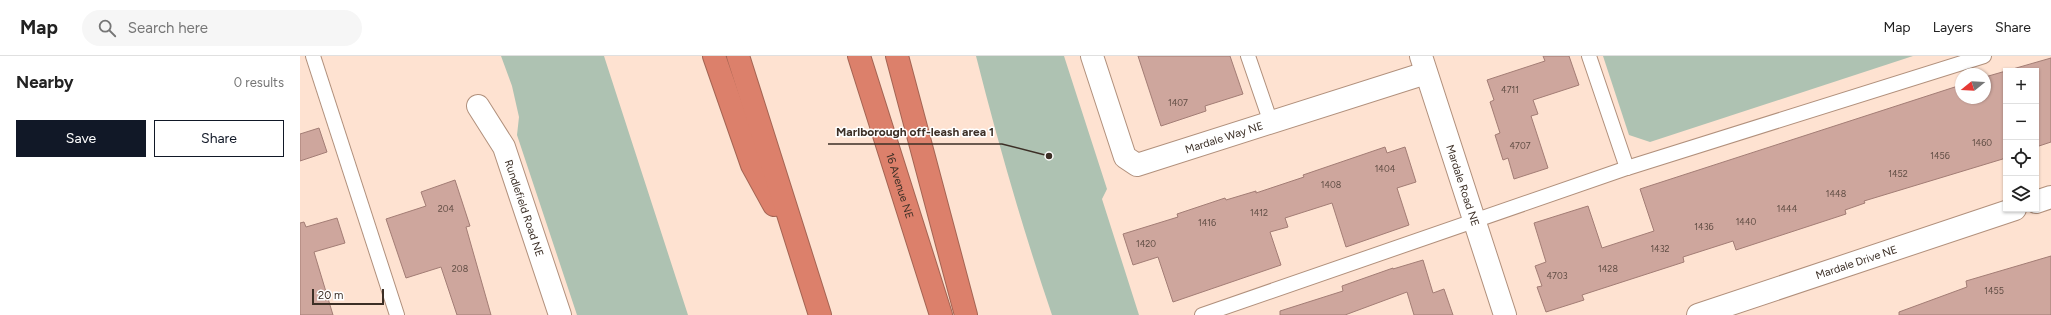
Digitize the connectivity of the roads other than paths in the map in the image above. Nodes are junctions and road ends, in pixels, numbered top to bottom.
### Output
1 (313, 56) edge
2 (714, 56) edge
3 (738, 56) edge
4 (859, 56) edge
5 (897, 56) edge
6 (1092, 56) edge
7 (1248, 56) edge
8 (1589, 56) edge
9 (1984, 56) edge
10 (1423, 65) edge
11 (478, 106) dead end
12 (1271, 123) junction
13 (1627, 168) junction
14 (2051, 197) edge
15 (2039, 201) edge
16 (2006, 212) edge
17 (1475, 221) junction
18 (797, 248) junction
19 (397, 315) edge
20 (560, 315) edge
21 (820, 315) edge
22 (941, 315) edge
23 (966, 315) edge
24 (1202, 315) edge
25 (1505, 315) edge
26 (1698, 315) edge

1 - 19 lane
2 - 18 highway
3 - 18 highway
4 - 22 highway, 16 Avenue NE
5 - 23 highway
6 - 12 street, Mardale Way NE
7 - 12 lane
8 - 13 lane
9 - 13 lane
10 - 12 street, Mardale Way NE
10 - 17 street, Mardale Road NE
11 - 20 street, Rundlefield Road NE
13 - 17 lane
14 - 15 street
16 - 26 street, Mardale Drive NE
17 - 24 lane
17 - 25 street, Mardale Road NE
18 - 21 highway

